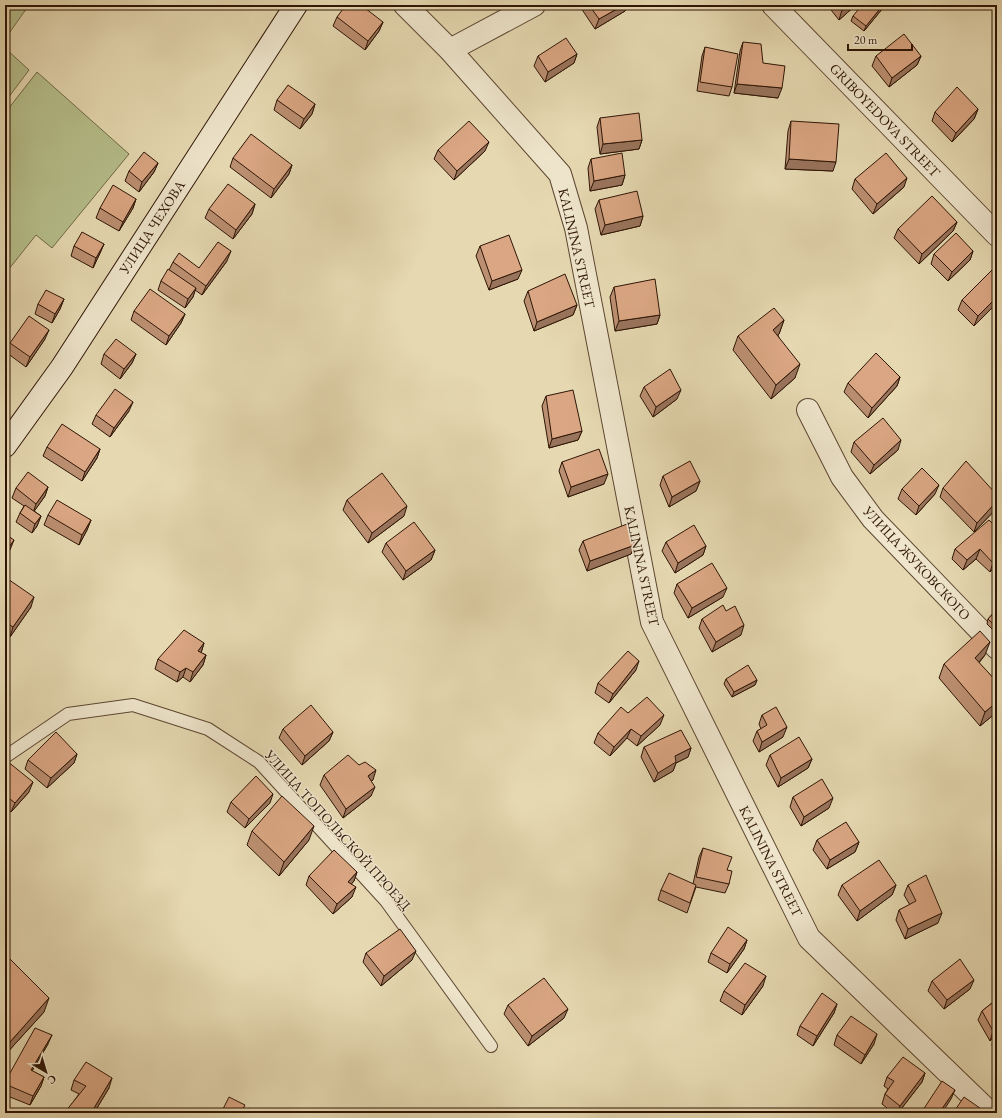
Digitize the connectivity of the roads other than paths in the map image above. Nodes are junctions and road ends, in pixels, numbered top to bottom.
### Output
1 (296, 5) edge
2 (405, 5) edge
3 (534, 5) edge
4 (773, 5) edge
5 (450, 50) junction
6 (997, 235) edge
7 (808, 410) dead end
8 (5, 446) edge
9 (997, 648) edge
10 (5, 757) edge
11 (491, 1046) dead end
12 (990, 1113) edge

1 - 8 street, УЛИЦА ЧЕХОВА
2 - 5 street, KALININA STREET
3 - 5 street
4 - 6 street, GRIBOYEDOVA STREET
5 - 12 street, KALININA STREET
7 - 9 street, УЛИЦА ЖУКОВСКОГО
10 - 11 lane, УЛИЦА ТОПОЛЬСКОЙ ПРОЕЗД

